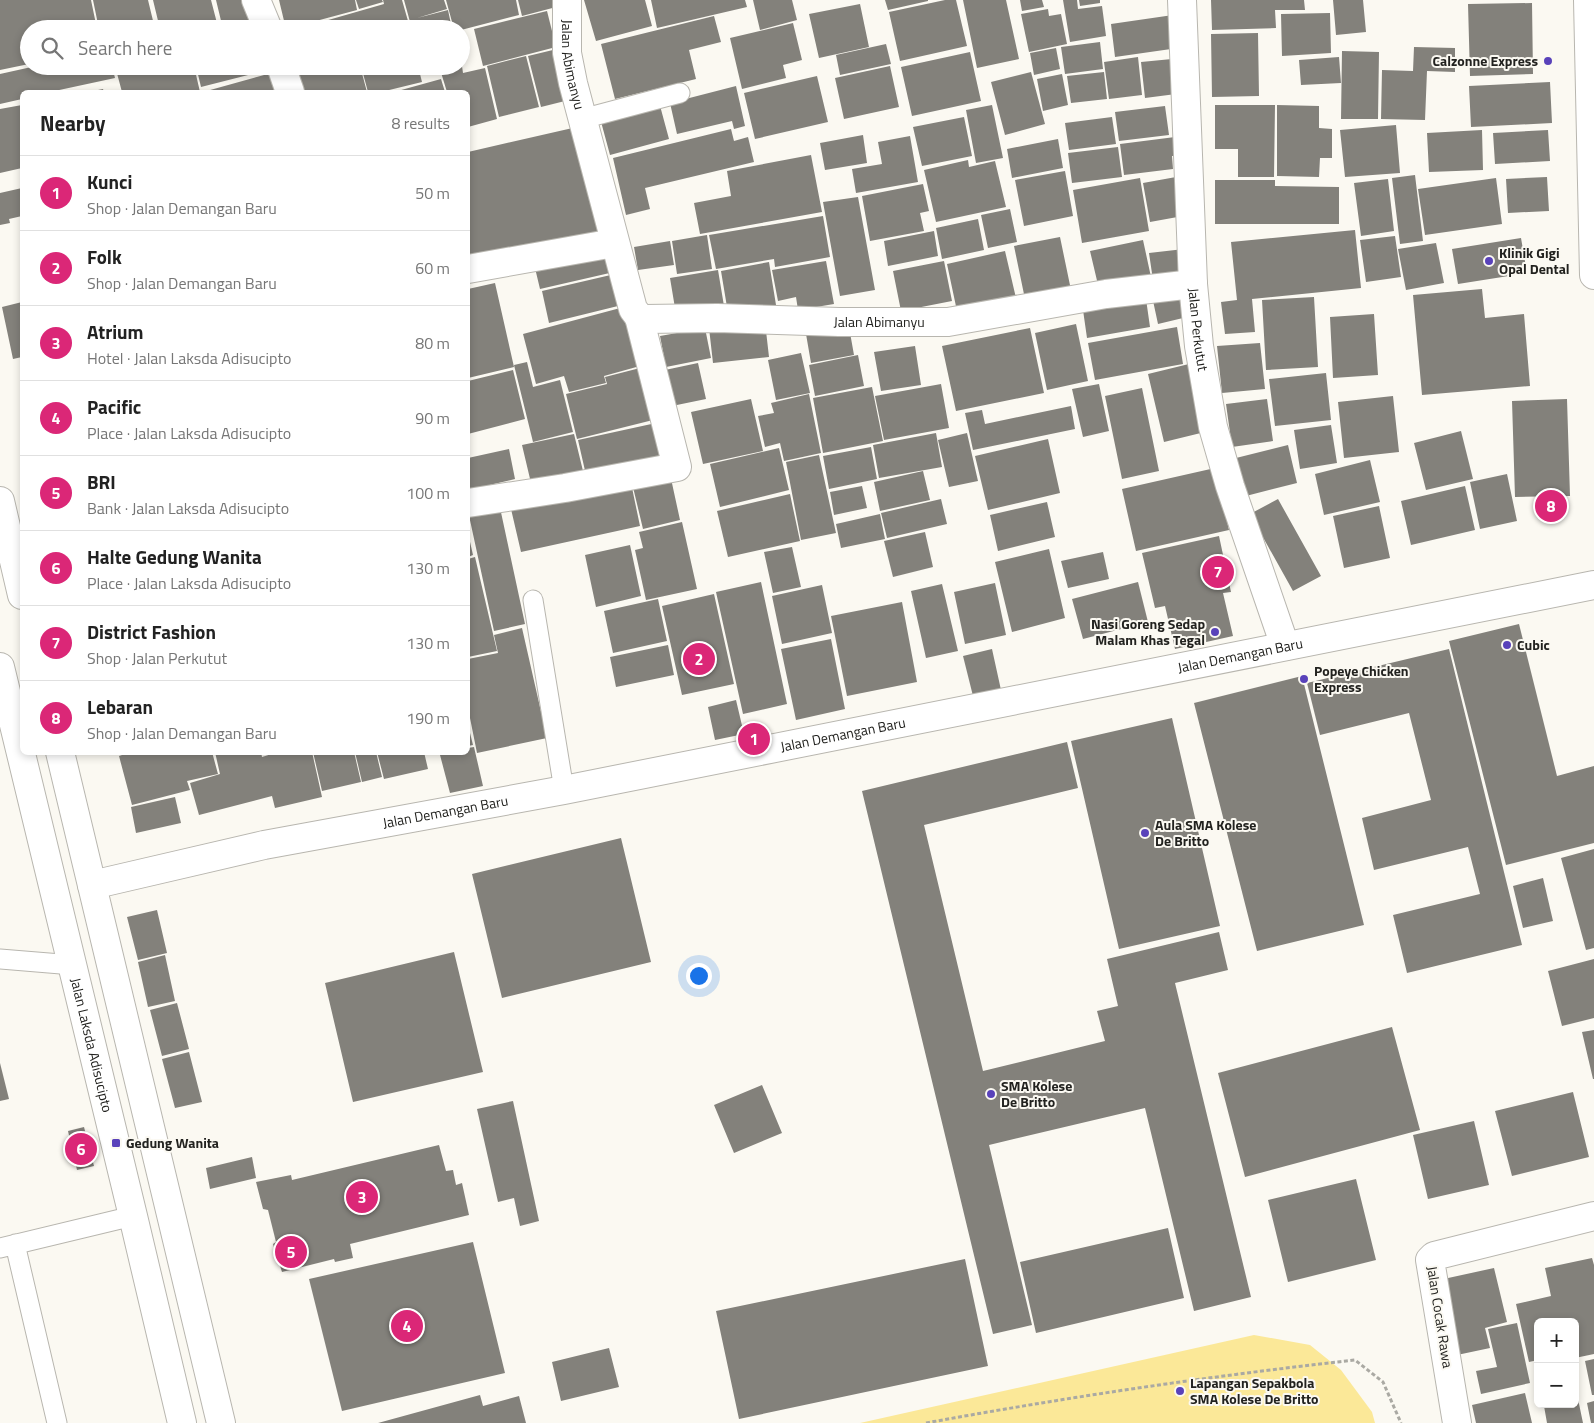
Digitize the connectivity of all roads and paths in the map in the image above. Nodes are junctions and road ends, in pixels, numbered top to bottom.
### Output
1 (256, 0) edge
2 (567, 0) edge
3 (1182, 0) edge
4 (1588, 0) edge
5 (264, 20) edge
6 (284, 75) edge
7 (289, 90) edge
8 (680, 93) dead end
9 (582, 119) junction
10 (1593, 159) edge
11 (614, 243) junction
12 (470, 269) edge
13 (1594, 275) edge
14 (1193, 284) junction
15 (639, 317) junction
16 (0, 500) edge
17 (470, 504) edge
18 (1594, 585) edge
19 (20, 586) edge
20 (533, 600) dead end
21 (1285, 646) junction
22 (0, 667) edge
23 (5, 709) edge
24 (61, 755) edge
25 (564, 790) junction
26 (92, 885) junction
27 (0, 959) edge
28 (73, 965) junction
29 (133, 1216) junction
30 (1594, 1216) edge
31 (8, 1246) edge
32 (57, 1423) edge
33 (182, 1423) edge
34 (221, 1423) edge
35 (926, 1423) edge
36 (1401, 1423) edge
37 (1457, 1423) edge

1 - 5 street
2 - 9 street, Jalan Abimanyu
3 - 14 street, Jalan Perkutut
4 - 10 street
6 - 7 street
8 - 9 lane
9 - 11 street, Jalan Abimanyu
10 - 13 street
11 - 12 street
11 - 15 street, Jalan Abimanyu
14 - 15 street, Jalan Abimanyu
14 - 21 street, Jalan Perkutut
15 - 17 street
16 - 19 street
18 - 21 street, Jalan Demangan Baru
20 - 25 lane
21 - 25 street, Jalan Demangan Baru
22 - 23 street, Jalan Laksda Adisucipto
23 - 28 street, Jalan Laksda Adisucipto
24 - 26 street
25 - 26 street, Jalan Demangan Baru
26 - 34 street
27 - 28 lane
28 - 29 street, Jalan Laksda Adisucipto
29 - 31 lane
29 - 33 street, Jalan Laksda Adisucipto
30 - 37 street, Jalan Cocak Rawa
31 - 32 lane
35 - 36 path

